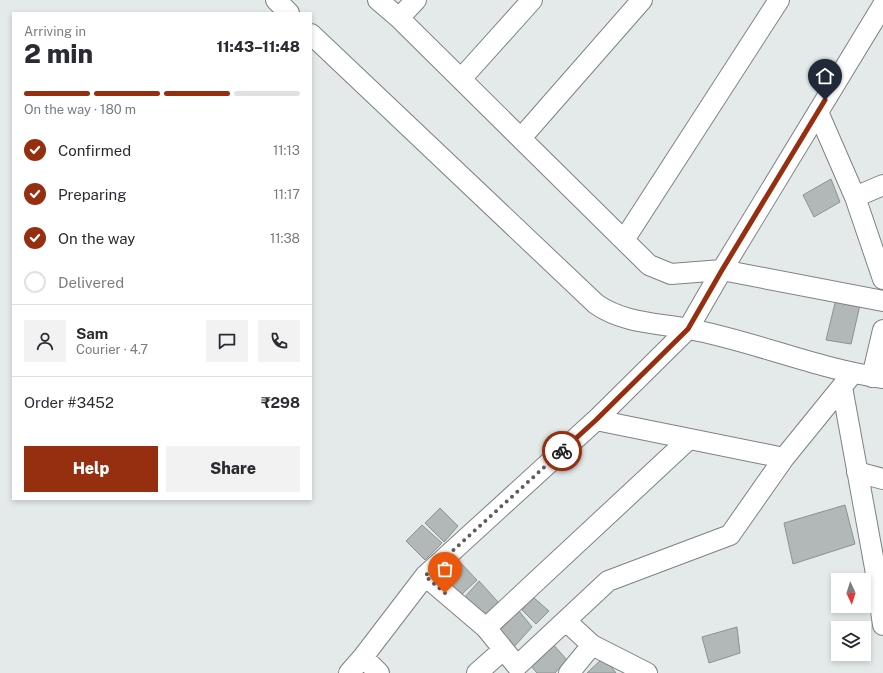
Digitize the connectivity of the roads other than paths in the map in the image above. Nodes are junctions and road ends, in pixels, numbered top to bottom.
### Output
1 (276, 0) edge
2 (378, 0) edge
3 (416, 0) edge
4 (532, 0) edge
5 (642, 0) edge
6 (779, 0) edge
7 (879, 9) edge
8 (288, 12) edge
9 (399, 18) junction
10 (312, 35) edge
11 (461, 80) junction
12 (818, 112) junction
13 (521, 138) junction
14 (883, 185) edge
15 (855, 197) junction
16 (624, 240) junction
17 (880, 254) edge
18 (722, 270) junction
19 (883, 279) edge
20 (883, 301) edge
21 (688, 329) junction
22 (883, 330) edge
23 (878, 378) edge
24 (847, 380) junction
25 (596, 420) junction
26 (689, 439) junction
27 (784, 458) junction
28 (857, 472) junction
29 (883, 479) edge
30 (425, 576) junction
31 (880, 581) edge
32 (566, 621) junction
33 (883, 625) edge
34 (486, 628) junction
35 (592, 645) junction
36 (503, 650) junction
37 (363, 658) junction
38 (520, 669) edge
39 (349, 673) edge
40 (378, 673) edge
41 (477, 673) edge
42 (569, 673) edge
43 (647, 673) edge

1 - 8 street
2 - 9 street
3 - 9 street
4 - 11 street
5 - 13 street
6 - 16 street
7 - 12 street
9 - 11 street
10 - 21 street
11 - 13 street
12 - 15 street
12 - 18 street
13 - 16 street
14 - 15 street
15 - 17 street
16 - 18 street
17 - 19 street
18 - 20 street
18 - 21 street
21 - 24 street
21 - 25 street
22 - 23 street
23 - 24 street
24 - 27 street
24 - 28 street
25 - 26 street
25 - 30 street
26 - 27 street
26 - 34 street
27 - 32 street
28 - 29 street
28 - 31 street
30 - 34 street
30 - 37 street
31 - 33 street
32 - 35 street
32 - 38 street
34 - 36 street
35 - 42 street
35 - 43 street
36 - 38 street
36 - 41 street
37 - 39 street
37 - 40 street

